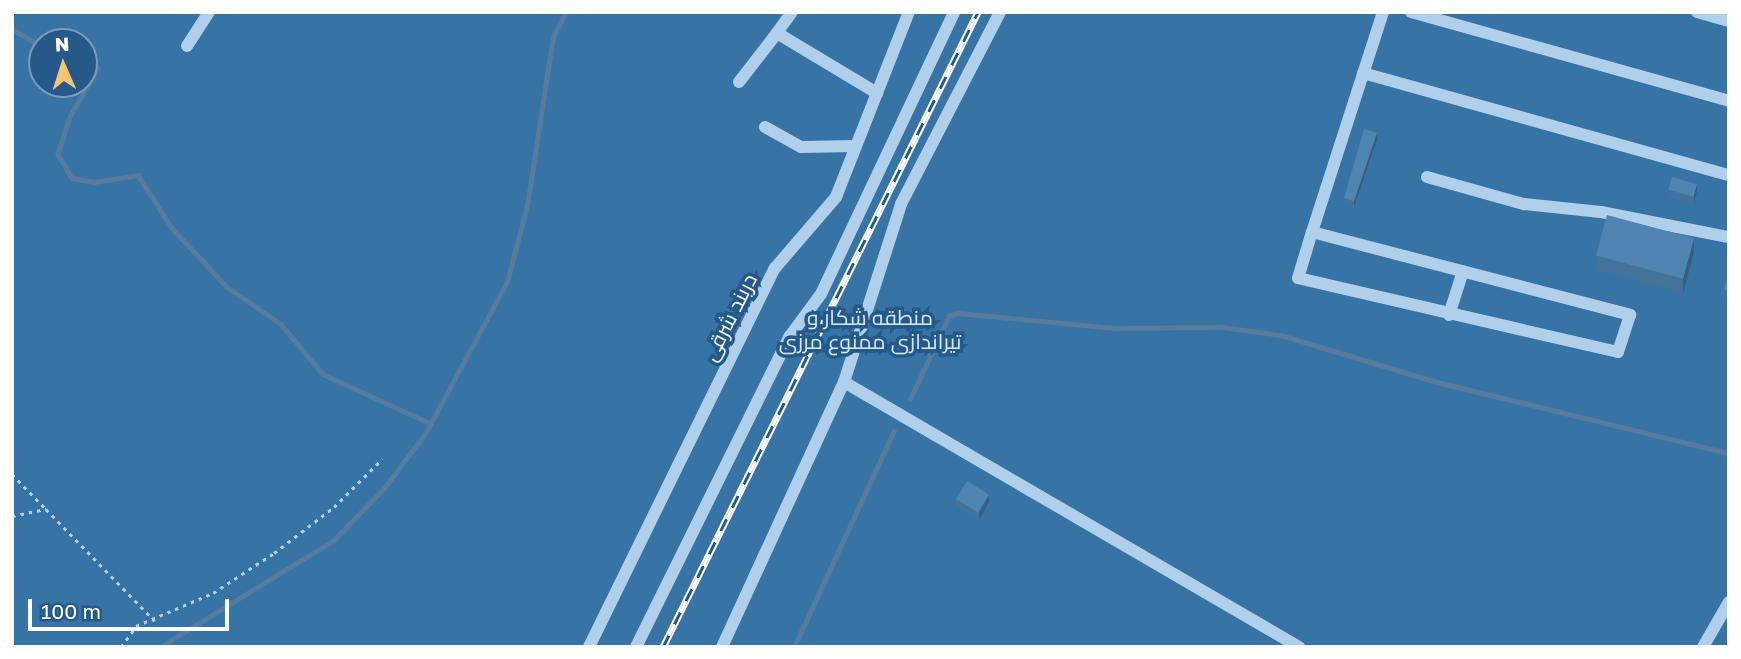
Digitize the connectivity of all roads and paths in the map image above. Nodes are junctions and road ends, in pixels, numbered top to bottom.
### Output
1 (209, 12) edge
2 (792, 12) edge
3 (909, 12) edge
4 (954, 12) edge
5 (1000, 12) edge
6 (1383, 12) edge
7 (1411, 12) edge
8 (1697, 12) edge
9 (1729, 21) edge
10 (777, 33) junction
11 (187, 46) dead end
12 (1363, 73) junction
13 (739, 82) dead end
14 (877, 93) junction
15 (1729, 102) edge
16 (765, 127) dead end
17 (856, 146) junction
18 (1729, 175) edge
19 (1427, 177) dead end
20 (1312, 232) junction
21 (1729, 237) edge
22 (1463, 271) junction
23 (1449, 315) junction
24 (844, 382) junction
25 (382, 459) dead end
26 (12, 474) edge
27 (46, 509) junction
28 (12, 516) edge
29 (1729, 602) edge
30 (155, 621) junction
31 (121, 647) edge
32 (589, 647) edge
33 (636, 647) edge
34 (722, 647) edge
35 (1299, 647) edge
36 (1703, 647) edge

1 - 11 street
2 - 10 street
3 - 14 street, دربند شرقی
4 - 33 street
5 - 24 street
6 - 12 street
7 - 15 street
8 - 9 street
10 - 13 street
10 - 14 street
12 - 18 street
12 - 20 street
14 - 17 street, دربند شرقی
16 - 17 street
17 - 32 street, دربند شرقی
19 - 21 street
20 - 22 street
20 - 23 street
22 - 23 street
22 - 23 street
24 - 34 street
24 - 35 street
25 - 30 path
26 - 27 path
27 - 28 path
27 - 30 path
29 - 36 street
30 - 31 path

